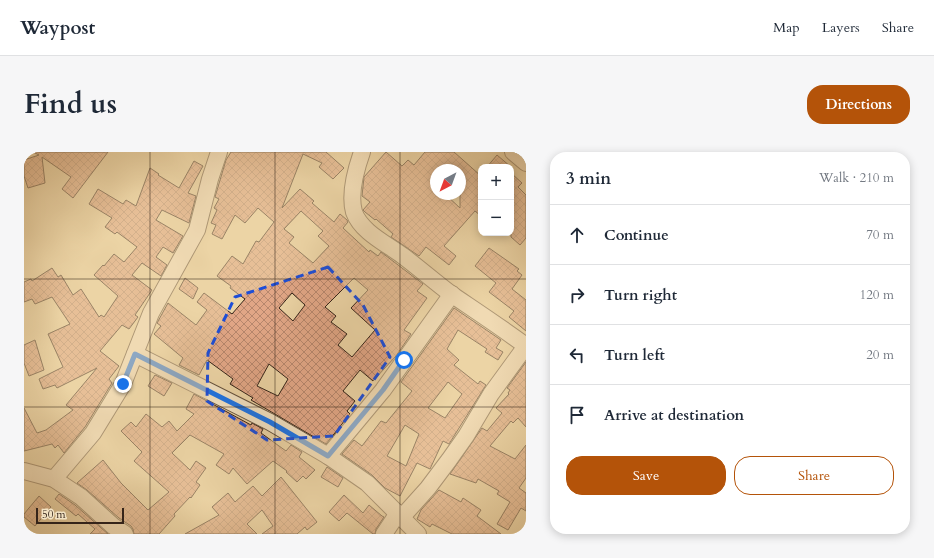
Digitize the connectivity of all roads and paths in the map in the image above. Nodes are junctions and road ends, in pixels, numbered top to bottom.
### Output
1 (219, 152) edge
2 (362, 152) edge
3 (513, 152) edge
4 (526, 163) edge
5 (452, 294) junction
6 (526, 346) edge
7 (135, 354) junction
8 (328, 456) junction
9 (24, 470) edge
10 (54, 479) junction
11 (400, 515) junction
12 (125, 534) edge
13 (384, 534) edge
14 (418, 534) edge

1 - 7 street
2 - 5 street
3 - 4 street
5 - 6 street
5 - 8 street
6 - 11 street
7 - 8 street
7 - 10 street
8 - 11 street
9 - 10 street
10 - 12 street
11 - 13 street
11 - 14 street

